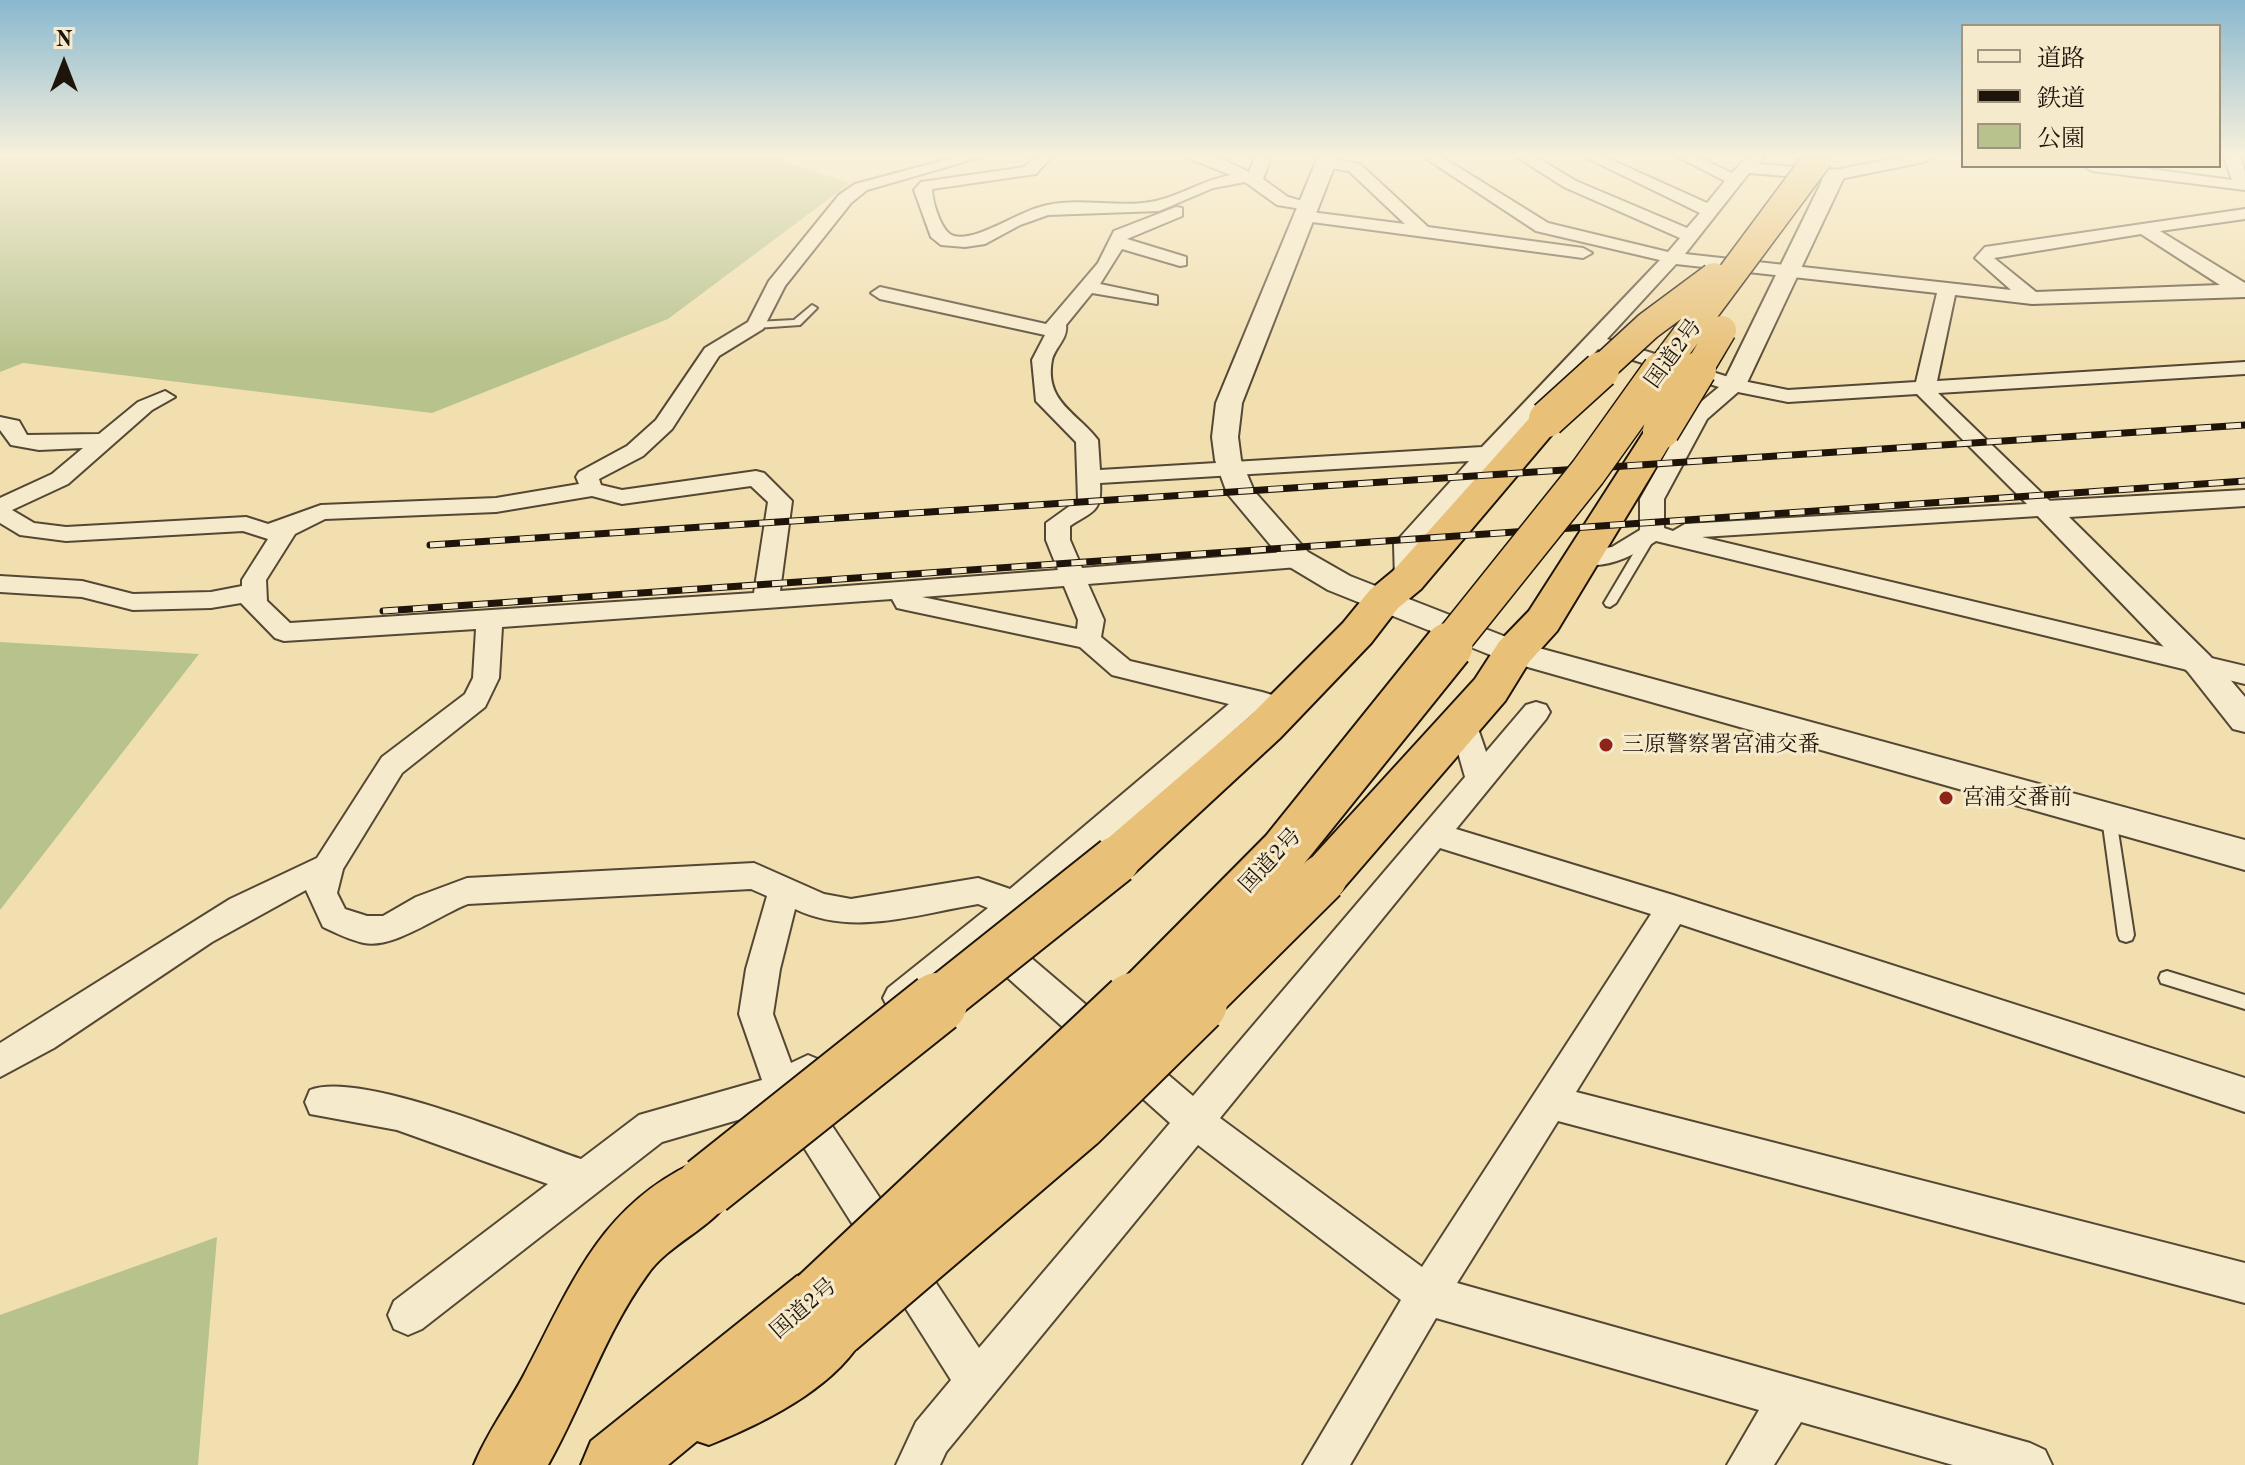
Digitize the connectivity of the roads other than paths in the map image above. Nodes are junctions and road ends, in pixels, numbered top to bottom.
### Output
1 (824, 225) edge
2 (934, 225) edge
3 (1007, 225) edge
4 (1144, 225) edge
5 (1299, 225) edge
6 (1386, 225) edge
7 (1416, 225) edge
8 (1539, 225) edge
9 (1666, 225) edge
10 (1697, 225) edge
11 (1768, 225) edge
12 (1777, 225) edge
13 (1807, 225) edge
14 (2162, 225) edge
15 (2143, 228) junction
16 (1423, 232) junction
17 (1688, 235) junction
18 (1117, 242) junction
19 (1180, 261) dead end
20 (1668, 263) junction
21 (1734, 267) junction
22 (1791, 271) junction
23 (1088, 287) junction
24 (1947, 290) junction
25 (2243, 290) edge
26 (880, 293) dead end
27 (2032, 298) junction
28 (1150, 300) dead end
29 (812, 308) dead end
30 (756, 325) junction
31 (1057, 332) junction
32 (1593, 341) junction
33 (2245, 368) edge
34 (1734, 385) junction
35 (1925, 388) junction
36 (165, 397) dead end
37 (0, 423) edge
38 (109, 440) junction
39 (1487, 453) junction
40 (1231, 468) junction
41 (1089, 477) junction
42 (592, 489) junction
43 (2242, 501) edge
44 (0, 507) edge
45 (2046, 510) junction
46 (0, 513) edge
47 (286, 529) junction
48 (1652, 533) junction
49 (1703, 537) junction
50 (1582, 558) junction
51 (1298, 559) junction
52 (1072, 577) junction
53 (0, 584) edge
54 (901, 590) junction
55 (1395, 590) junction
56 (254, 592) junction
57 (766, 599) junction
58 (1610, 603) dead end
59 (489, 620) junction
60 (1088, 640) junction
61 (1514, 652) junction
62 (2199, 664) junction
63 (2245, 675) edge
64 (1268, 702) junction
65 (1536, 712) dead end
66 (2245, 720) edge
67 (1463, 721) junction
68 (1480, 781) junction
69 (2109, 818) junction
70 (1435, 835) junction
71 (2245, 855) edge
72 (328, 867) junction
73 (785, 888) junction
74 (1015, 904) junction
75 (1673, 908) junction
76 (980, 934) junction
77 (2126, 935) dead end
78 (2167, 978) dead end
79 (2245, 1002) edge
80 (0, 1061) edge
81 (786, 1088) junction
82 (2245, 1095) edge
83 (323, 1102) dead end
84 (1550, 1102) junction
85 (1195, 1121) junction
86 (583, 1178) junction
87 (2245, 1283) edge
88 (1427, 1295) junction
89 (827, 1313) junction
90 (408, 1315) dead end
91 (977, 1382) junction
92 (1791, 1399) junction
93 (620, 1461) edge
94 (508, 1465) edge
95 (918, 1465) edge
96 (1325, 1465) edge
97 (1749, 1465) edge
98 (2030, 1465) edge

1 - 30 street
2 - 3 street
4 - 18 street
5 - 40 street
6 - 16 street
7 - 16 street
8 - 20 street
9 - 17 street
10 - 17 street
11 - 21 highway, 国道2号, bridge
12 - 50 highway, bridge
13 - 22 street
14 - 15 street
15 - 25 street
15 - 27 street
16 - 20 street
17 - 20 street
18 - 19 street
18 - 23 street
20 - 22 street
20 - 32 street
21 - 55 highway, bridge
21 - 89 highway, 国道2号, bridge
22 - 24 street
22 - 34 street
23 - 28 street
23 - 31 street
24 - 27 street
24 - 35 street
25 - 27 street
26 - 31 street
29 - 30 lane
30 - 42 street
31 - 41 street
32 - 34 street
32 - 39 street
33 - 35 street
34 - 35 street
34 - 48 street
35 - 45 street
36 - 38 street
37 - 38 street
38 - 44 street
39 - 40 street
39 - 55 street
40 - 41 street
40 - 51 street
41 - 52 street
42 - 47 street
42 - 57 street
43 - 45 street
45 - 49 street
45 - 62 street
46 - 47 street
47 - 56 street
48 - 49 street
48 - 50 street
48 - 58 lane
49 - 62 street
50 - 61 highway
51 - 52 street
51 - 55 street
52 - 54 street
52 - 60 street
53 - 56 street
54 - 57 street
54 - 60 street
55 - 61 street
55 - 64 highway
56 - 59 street
57 - 59 street
59 - 72 street
60 - 64 street
61 - 67 highway
61 - 69 street
62 - 63 street
62 - 66 street
64 - 74 street
64 - 94 highway, bridge
65 - 68 street
67 - 68 street
67 - 89 highway, bridge
68 - 70 street
69 - 71 street
69 - 77 lane
70 - 75 street
70 - 85 street
72 - 73 street
72 - 80 street
73 - 74 street
73 - 81 street
74 - 76 street
75 - 82 street
75 - 84 street
76 - 81 street
76 - 85 street
78 - 79 lane
81 - 86 street
81 - 91 street
83 - 86 street
84 - 87 street
84 - 88 street
85 - 88 street
85 - 91 street
86 - 90 street
88 - 92 street
88 - 96 street
89 - 93 highway
91 - 95 street
92 - 97 street
92 - 98 street

